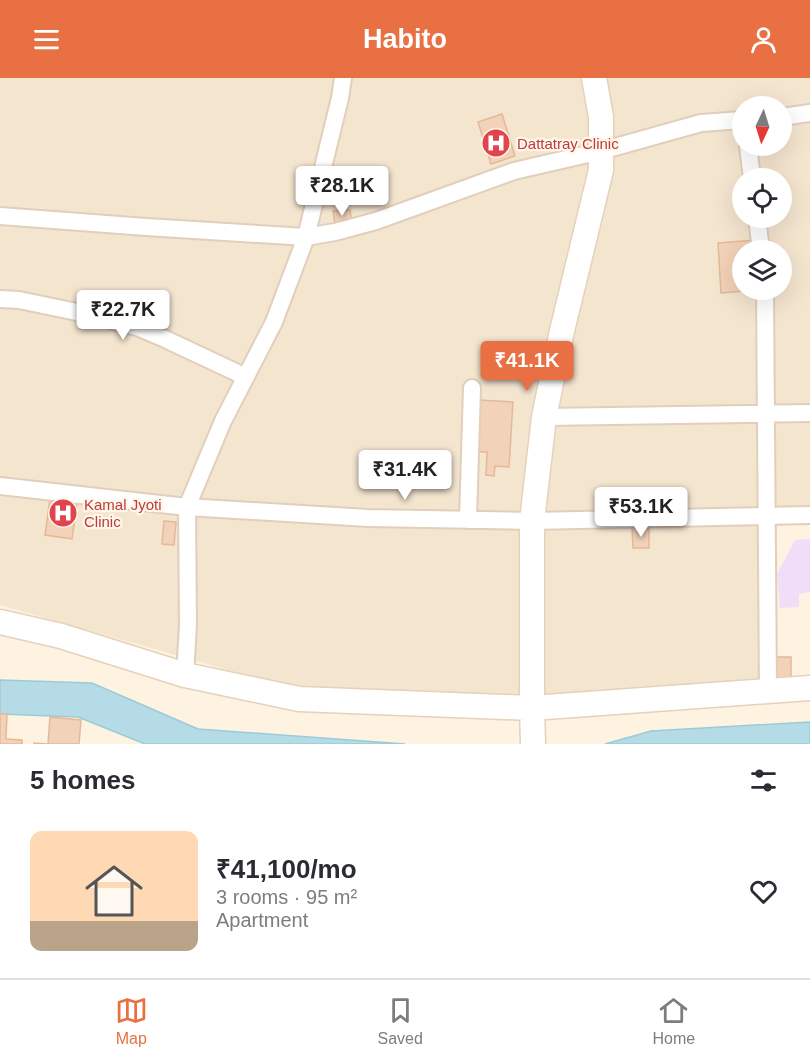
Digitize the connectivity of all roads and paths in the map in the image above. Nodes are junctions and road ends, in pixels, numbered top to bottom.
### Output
1 (343, 78) edge
2 (594, 78) edge
3 (810, 113) edge
4 (792, 116) edge
5 (732, 121) edge
6 (601, 151) junction
7 (0, 216) edge
8 (306, 237) junction
9 (0, 298) edge
10 (765, 300) edge
11 (246, 377) junction
12 (472, 388) dead end
13 (810, 413) edge
14 (766, 414) junction
15 (544, 417) junction
16 (0, 486) edge
17 (187, 507) junction
18 (810, 515) edge
19 (767, 516) junction
20 (468, 520) junction
21 (532, 521) junction
22 (0, 622) edge
23 (185, 675) junction
24 (810, 688) edge
25 (768, 691) junction
26 (532, 708) junction
27 (533, 743) edge

1 - 8 street
2 - 6 street
3 - 4 street
5 - 6 street
6 - 8 street
6 - 15 street
7 - 8 street
8 - 11 street
9 - 11 street
10 - 14 street
11 - 17 street
12 - 20 street
13 - 14 street
14 - 15 street
14 - 19 street
15 - 21 street
16 - 17 street
17 - 20 street
17 - 23 street
18 - 19 street
19 - 21 street
19 - 25 street
20 - 21 street
21 - 26 street
22 - 23 street
23 - 26 street
24 - 25 street
25 - 26 street
26 - 27 street

